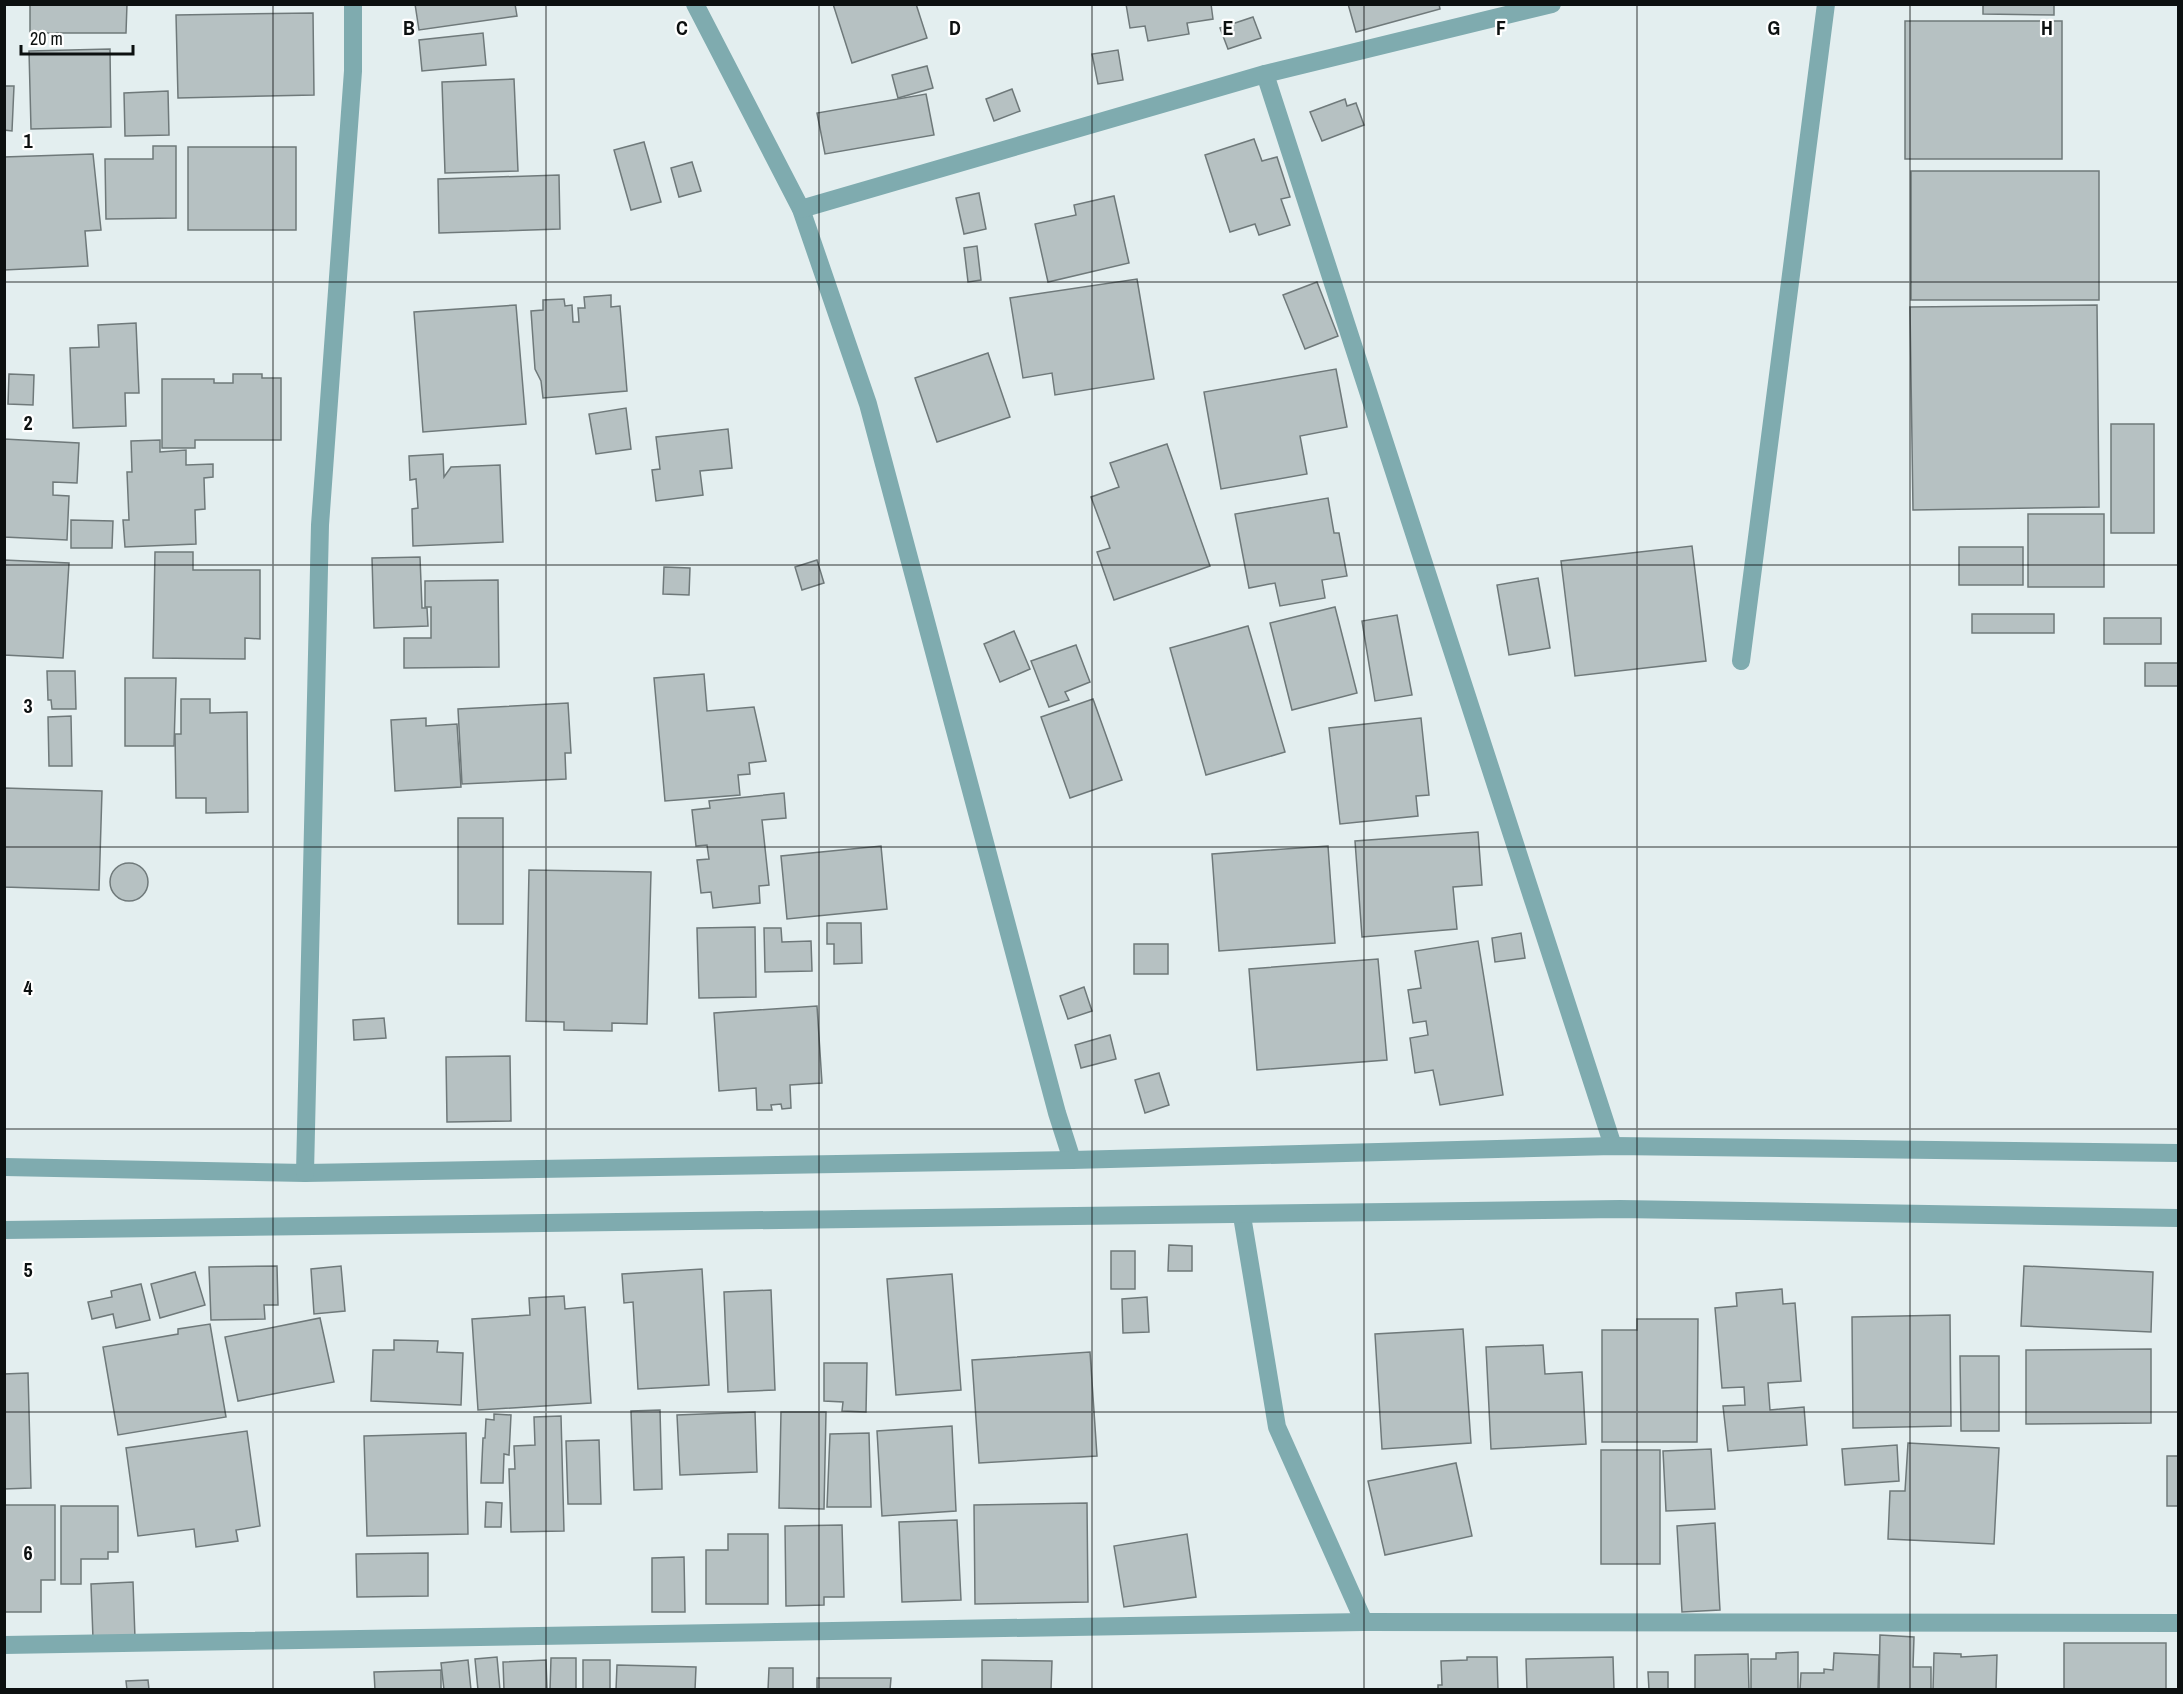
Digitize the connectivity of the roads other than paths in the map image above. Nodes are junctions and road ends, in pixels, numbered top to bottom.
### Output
1 (353, 4) edge
2 (695, 4) edge
3 (1552, 4) edge
4 (1826, 4) edge
5 (1265, 74) junction
6 (801, 209) junction
7 (1741, 661) dead end
8 (1613, 1146) junction
9 (2178, 1153) edge
10 (1072, 1160) junction
11 (4, 1167) edge
12 (305, 1173) junction
13 (1242, 1216) junction
14 (2178, 1218) edge
15 (4, 1230) edge
16 (1364, 1622) junction
17 (2178, 1623) edge
18 (4, 1645) edge

1 - 12 street
2 - 6 street
3 - 5 street
4 - 7 street
5 - 6 street
5 - 8 street
6 - 10 street
8 - 9 street
8 - 10 street
10 - 12 street
11 - 12 street
13 - 14 street
13 - 15 street
13 - 16 street
16 - 17 street
16 - 18 street

